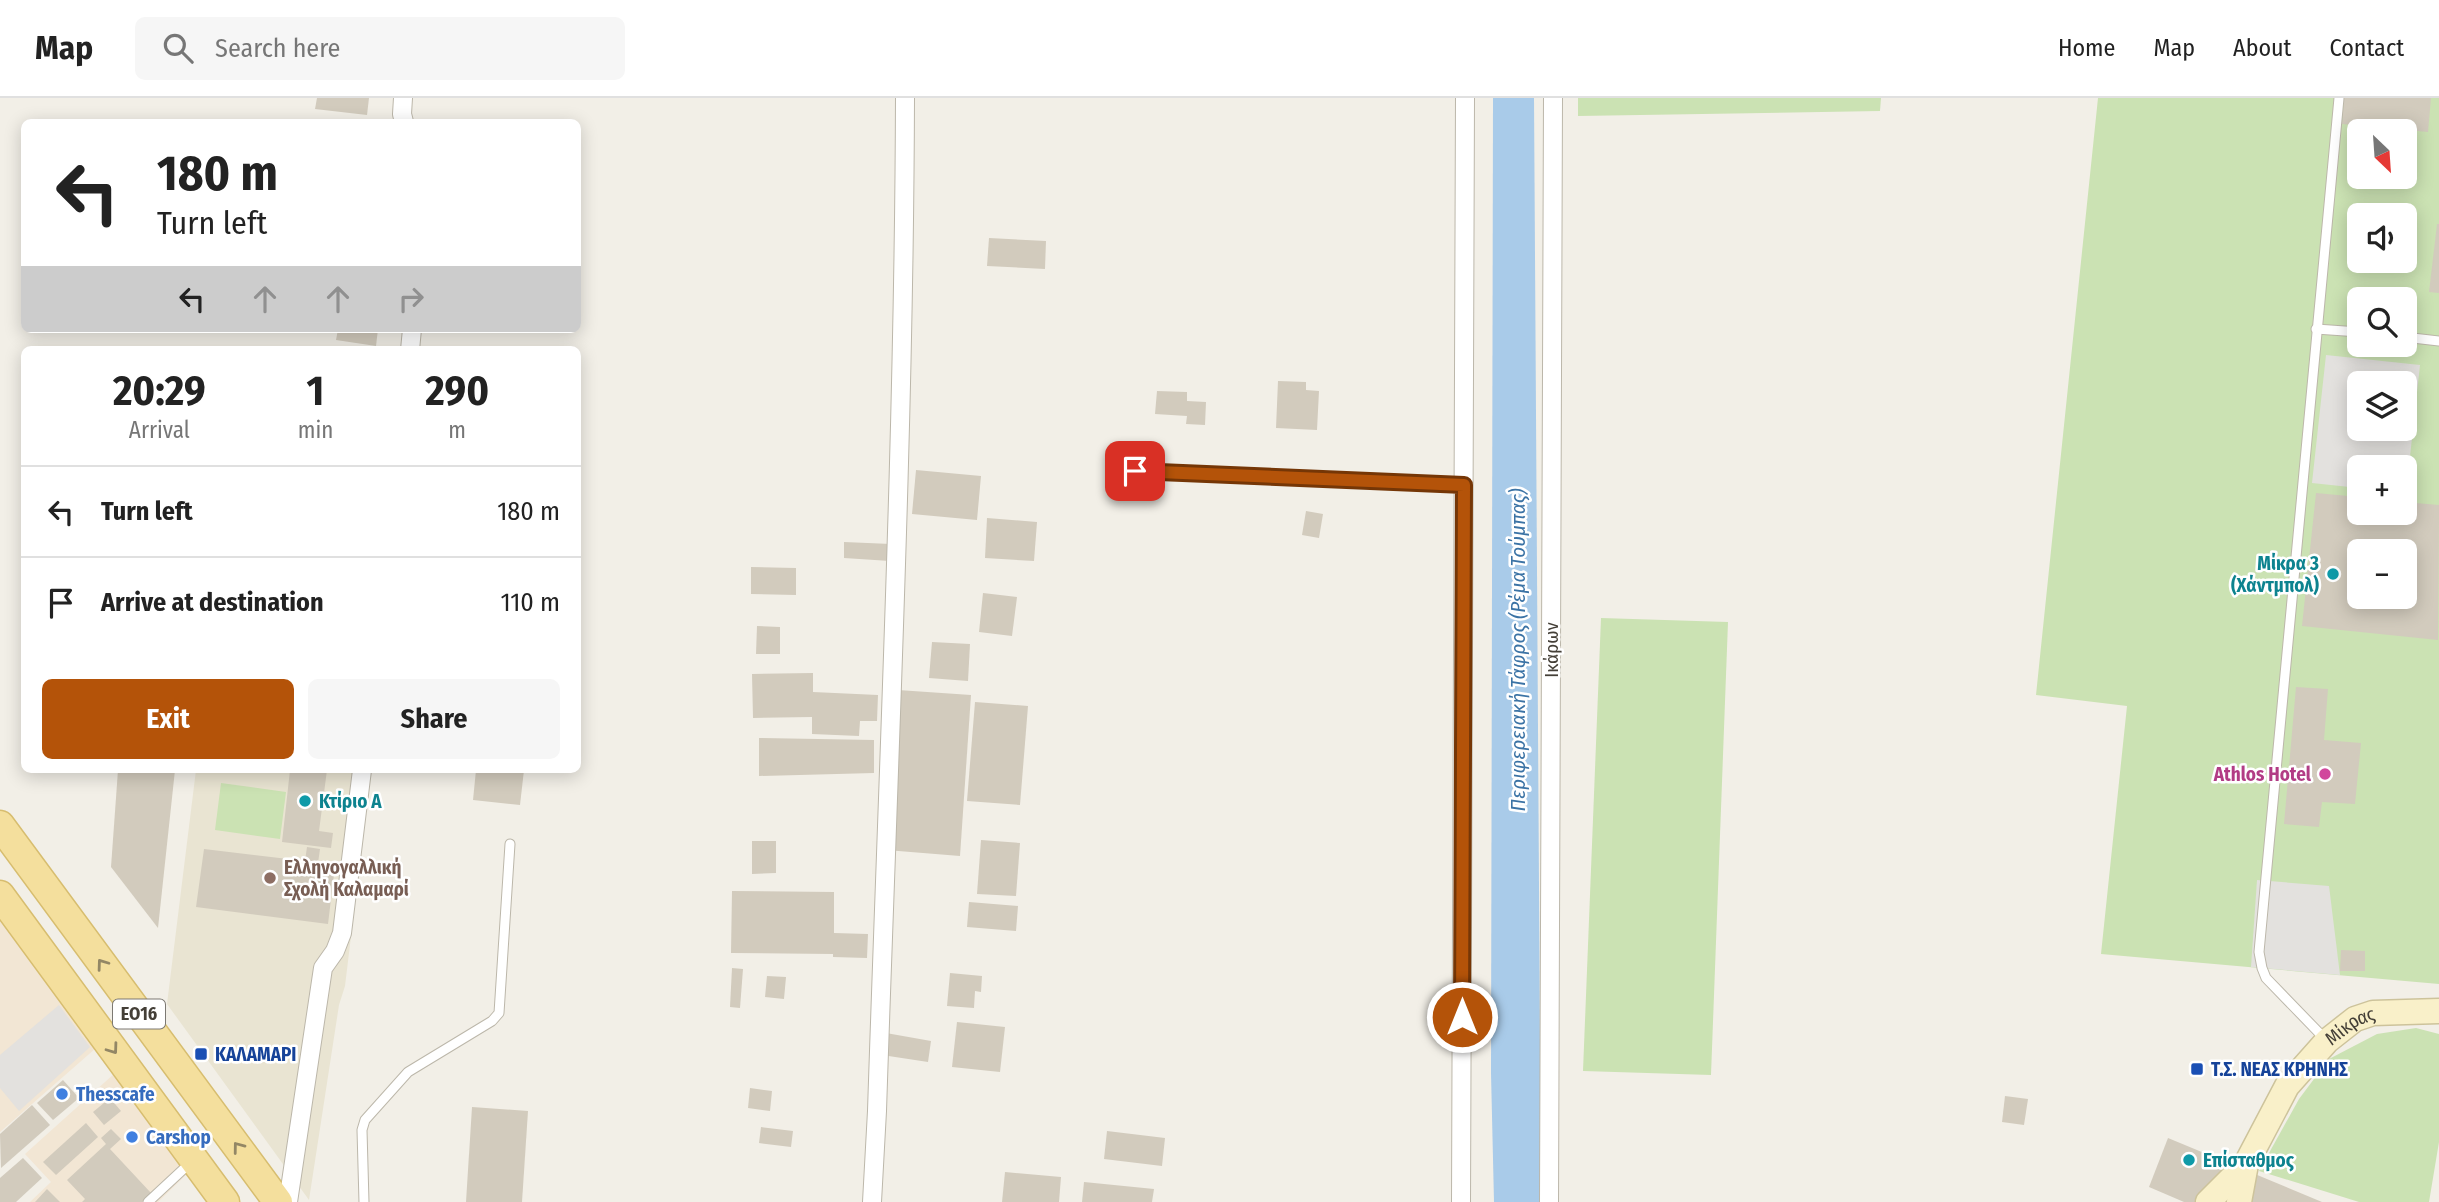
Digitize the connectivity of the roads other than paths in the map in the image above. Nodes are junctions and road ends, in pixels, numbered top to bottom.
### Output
1 (403, 98) edge
2 (905, 98) edge
3 (1465, 98) edge
4 (1553, 98) edge
5 (2339, 98) edge
6 (403, 119) edge
7 (2316, 329) junction
8 (2347, 331) edge
9 (2417, 338) edge
10 (2439, 341) edge
11 (1135, 471) dead end
12 (1464, 485) junction
13 (362, 773) edge
14 (0, 825) edge
15 (510, 844) dead end
16 (0, 895) edge
17 (2439, 1011) edge
18 (2327, 1041) junction
19 (194, 1159) junction
20 (2246, 1164) junction
21 (148, 1202) edge
22 (225, 1202) edge
23 (278, 1202) edge
24 (288, 1202) edge
25 (364, 1202) edge
26 (872, 1202) edge
27 (1461, 1202) edge
28 (1549, 1202) edge
29 (2208, 1202) edge
30 (2239, 1202) edge

1 - 6 street
2 - 26 street
3 - 12 street
4 - 28 street, Ικάρων
5 - 7 lane
7 - 8 lane
7 - 18 lane
9 - 10 lane
11 - 12 lane
12 - 27 street
13 - 24 street
23 -> 14 main road, ΕΟ16
15 - 25 lane
16 -> 19 main road, ΕΟ16
17 - 18 main road, Μίκρας
18 - 20 main road, Μίκρας
19 - 21 lane
19 - 22 main road, ΕΟ16
20 - 29 main road
20 - 30 main road

